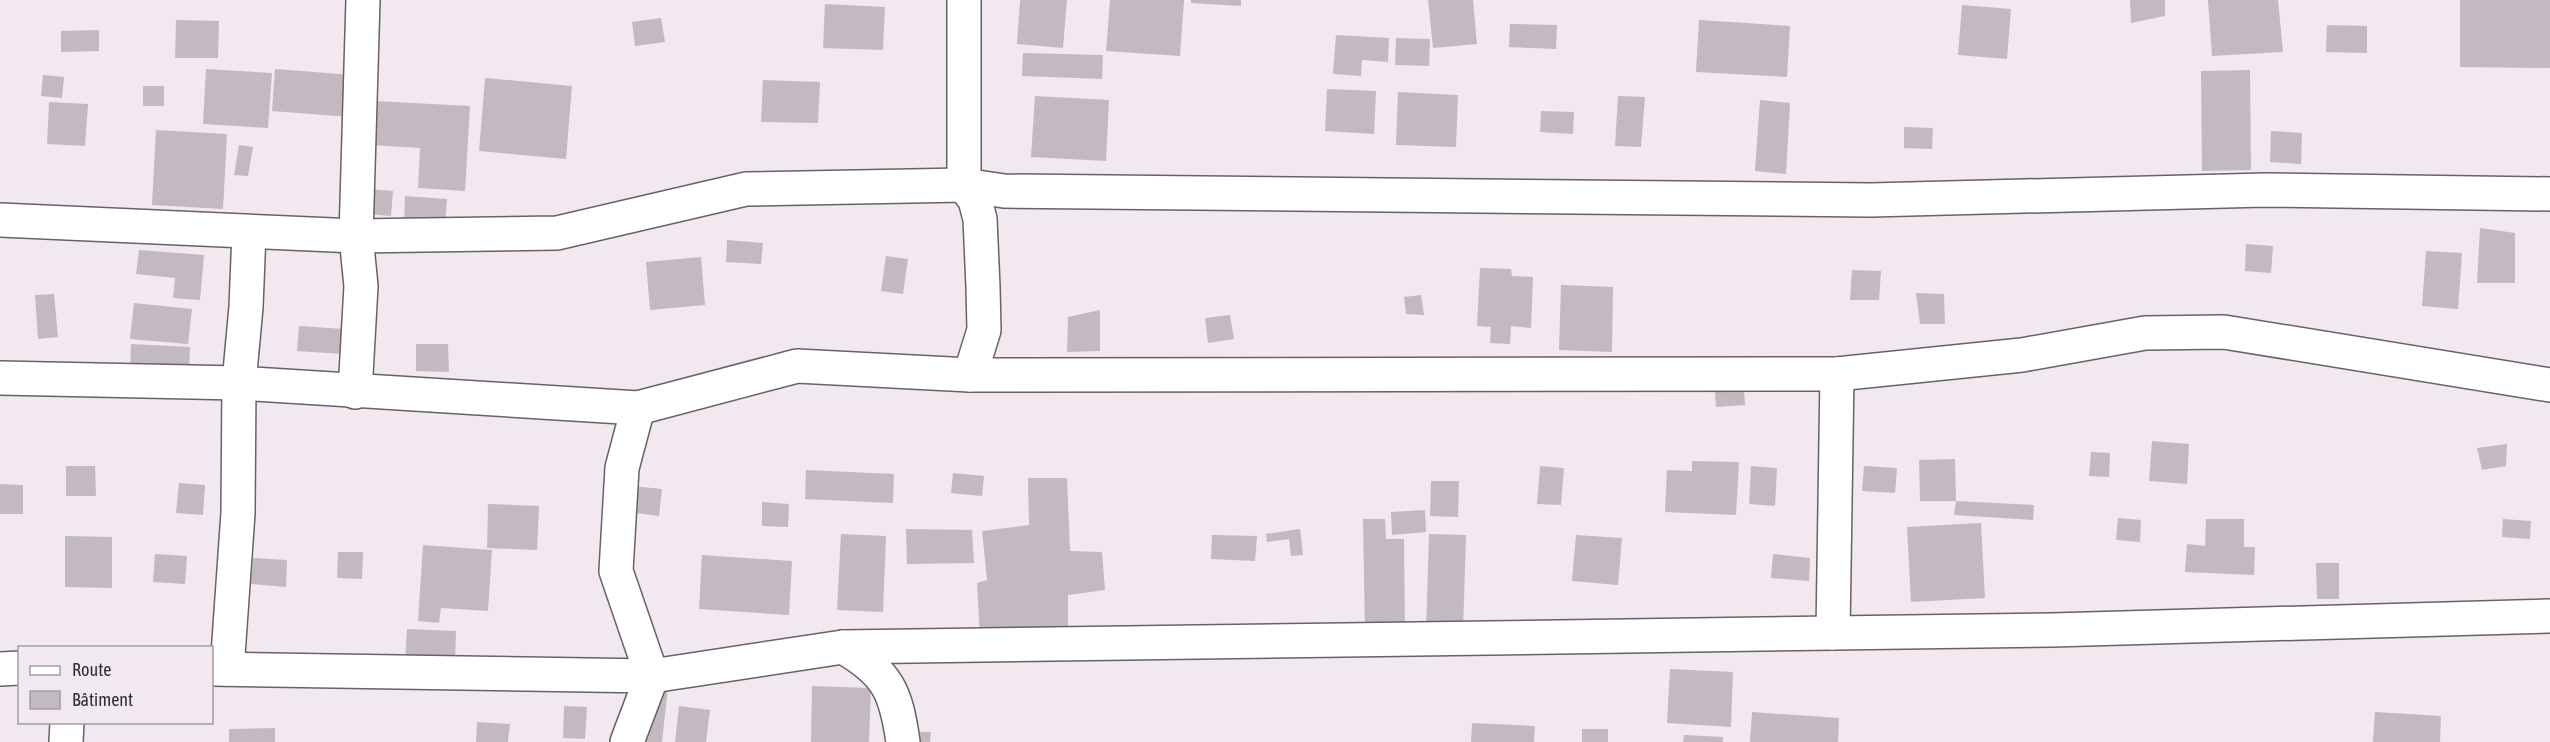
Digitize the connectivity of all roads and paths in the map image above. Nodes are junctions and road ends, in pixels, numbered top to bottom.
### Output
1 (363, 0) edge
2 (964, 0) edge
3 (964, 185) junction
4 (2550, 194) edge
5 (0, 220) edge
6 (249, 232) junction
7 (356, 236) junction
8 (1837, 374) junction
9 (970, 375) junction
10 (0, 378) edge
11 (239, 383) junction
12 (2550, 385) edge
13 (355, 392) junction
14 (638, 408) junction
15 (2550, 616) edge
16 (1833, 633) junction
17 (843, 647) junction
18 (18, 668) edge
19 (0, 669) edge
20 (219, 669) edge
21 (652, 676) junction
22 (67, 724) edge
23 (66, 742) edge
24 (627, 742) edge
25 (903, 742) edge

1 - 7 street
2 - 3 street
3 - 4 street
3 - 7 street
3 - 9 street
5 - 6 street
6 - 7 street
6 - 11 street
7 - 13 street
8 - 9 street
8 - 12 street
8 - 16 street
9 - 14 street
10 - 11 street
11 - 13 street
11 - 20 street
13 - 14 street
14 - 21 street
15 - 16 street
16 - 17 street
17 - 21 street
17 - 25 street
18 - 19 street
20 - 21 street
21 - 24 street
22 - 23 street

